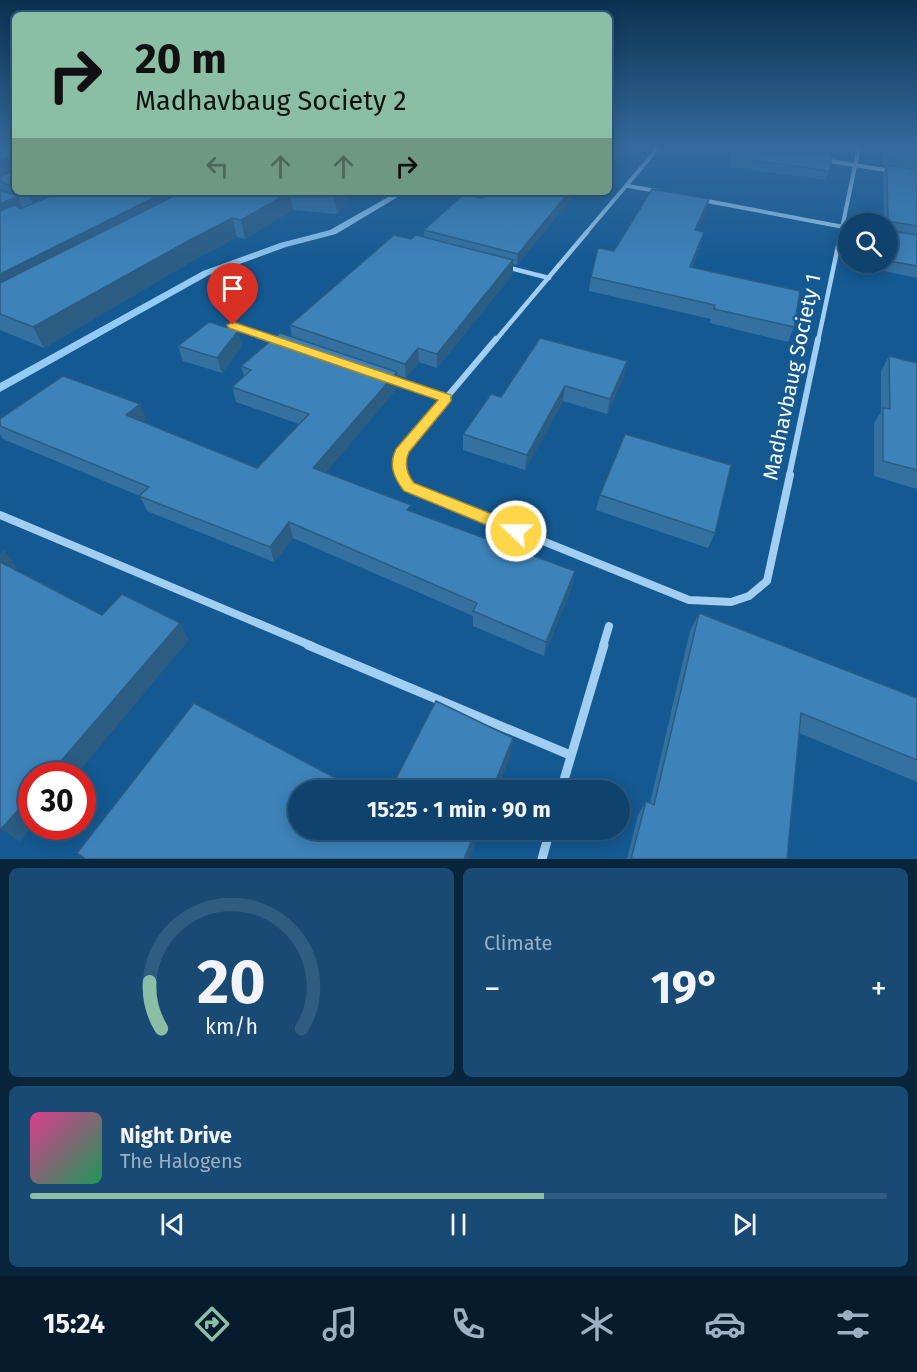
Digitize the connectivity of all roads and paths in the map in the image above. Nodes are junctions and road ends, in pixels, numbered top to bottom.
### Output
1 (627, 187) edge
2 (635, 187) edge
3 (849, 187) edge
4 (664, 192) edge
5 (699, 199) edge
6 (843, 213) edge
7 (838, 226) edge
8 (838, 236) edge
9 (495, 264) edge
10 (549, 278) junction
11 (233, 325) dead end
12 (289, 345) edge
13 (379, 375) edge
14 (447, 398) junction
15 (0, 515) edge
16 (609, 626) dead end
17 (570, 755) junction
18 (564, 780) edge
19 (547, 840) edge
20 (542, 859) edge

1 - 10 street
2 - 4 street
3 - 6 street, Madhavbaug Society 1
5 - 7 street
8 - 14 street, Madhavbaug Society 1
9 - 10 street
10 - 14 street
11 - 12 street
13 - 14 street
15 - 17 street
16 - 17 street
17 - 18 street
19 - 20 street

